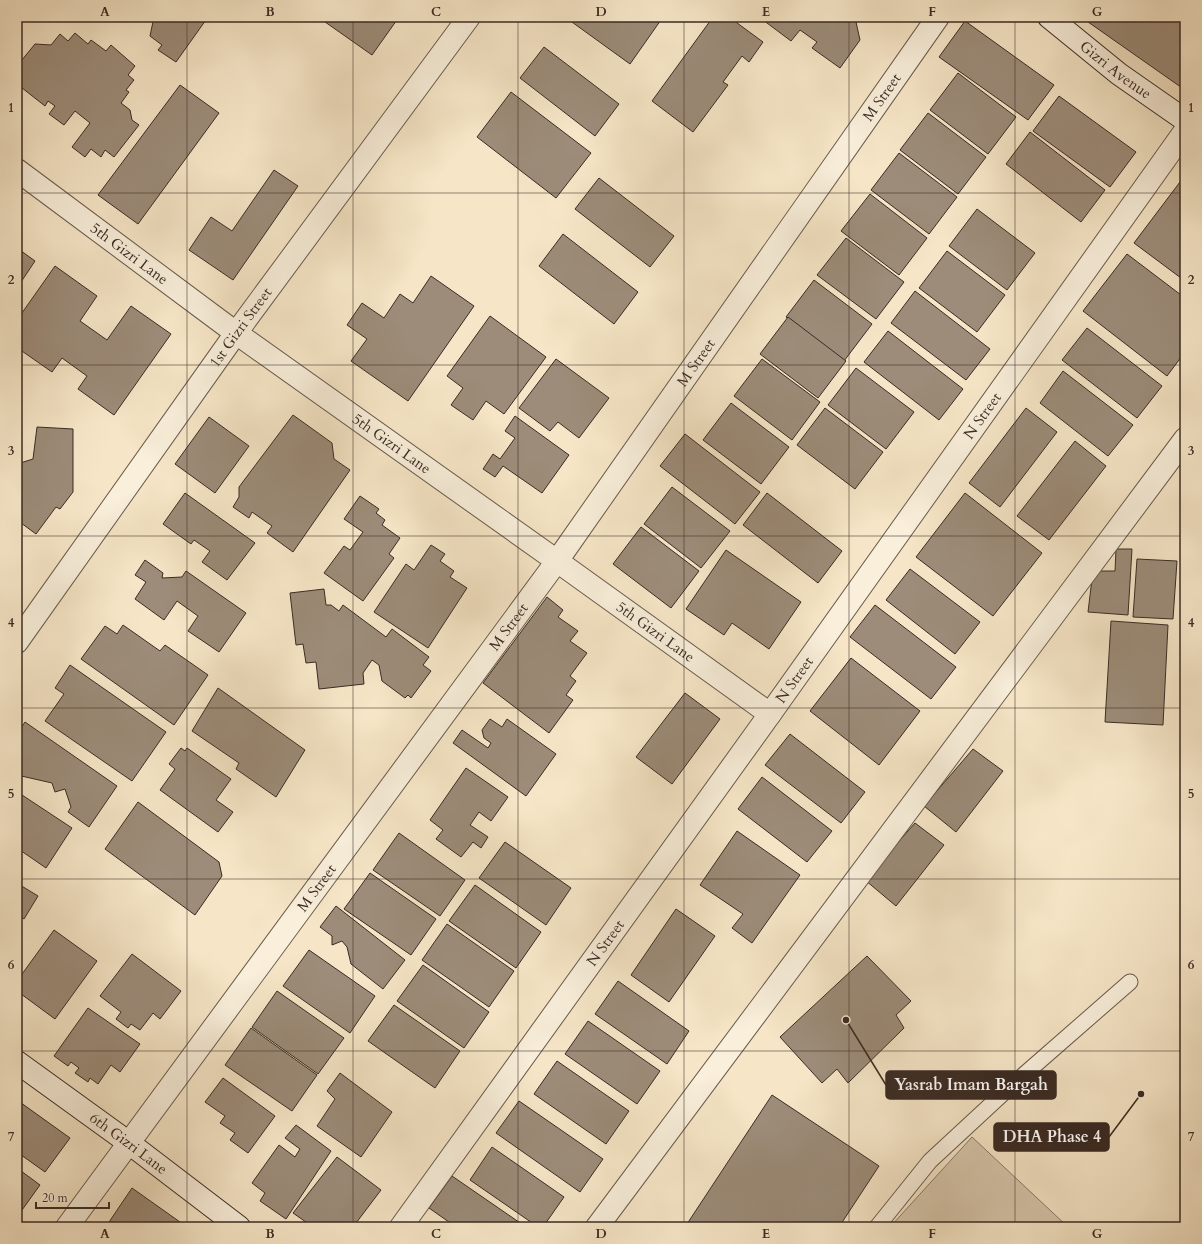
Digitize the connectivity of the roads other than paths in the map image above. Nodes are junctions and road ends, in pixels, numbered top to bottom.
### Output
1 (470, 17) edge
2 (938, 17) edge
3 (1049, 17) edge
4 (1185, 120) edge
5 (1185, 131) edge
6 (17, 170) edge
7 (236, 333) junction
8 (1185, 439) edge
9 (557, 561) junction
10 (17, 642) edge
11 (770, 714) junction
12 (1130, 982) dead end
13 (17, 1062) edge
14 (129, 1143) junction
15 (600, 1226) edge
16 (67, 1227) edge
17 (239, 1227) edge
18 (401, 1227) edge
19 (877, 1227) edge

1 - 7 street, 1st Gizri Street
2 - 9 street, M Street
3 - 4 street, Gizri Avenue
5 - 11 street, N Street
6 - 7 street, 5th Gizri Lane
7 - 9 street, 5th Gizri Lane
7 - 10 street, 1st Gizri Street
8 - 15 street
9 - 11 street, 5th Gizri Lane
9 - 14 street, M Street
11 - 18 street, N Street
12 - 19 lane
13 - 14 street, 6th Gizri Lane
14 - 16 street, M Street
14 - 17 street, 6th Gizri Lane

